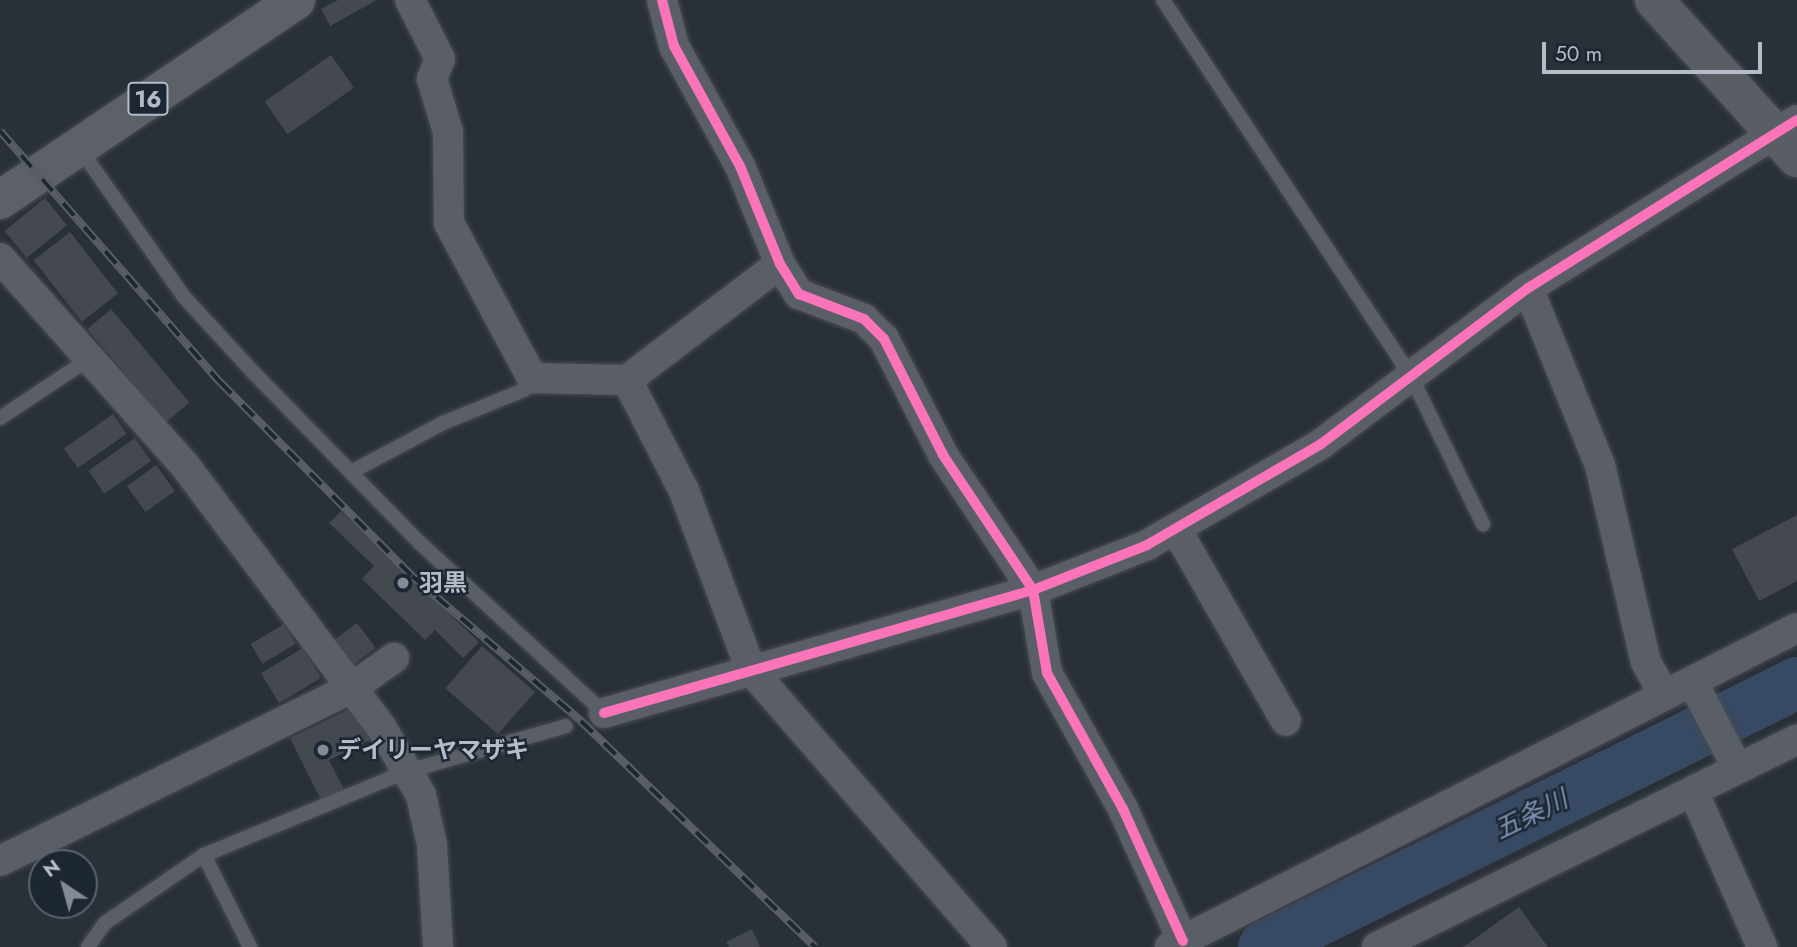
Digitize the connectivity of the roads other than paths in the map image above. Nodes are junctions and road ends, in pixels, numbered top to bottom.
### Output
1 (296, 0) edge
2 (410, 0) edge
3 (662, 0) edge
4 (1163, 0) edge
5 (1654, 0) edge
6 (1789, 137) edge
7 (80, 149) junction
8 (0, 200) edge
9 (0, 258) edge
10 (780, 264) junction
11 (1528, 288) junction
12 (89, 359) junction
13 (1411, 376) junction
14 (532, 378) junction
15 (627, 380) junction
16 (0, 418) edge
17 (351, 472) junction
18 (1483, 524) dead end
19 (1175, 529) junction
20 (1033, 590) junction
21 (1797, 628) edge
22 (394, 658) dead end
23 (751, 670) junction
24 (1692, 681) junction
25 (350, 689) junction
26 (1664, 695) junction
27 (604, 713) joint
28 (1286, 721) dead end
29 (566, 726) dead end
30 (1797, 739) edge
31 (1738, 769) junction
32 (408, 771) junction
33 (1693, 791) junction
34 (204, 855) junction
35 (0, 861) edge
36 (1177, 944) edge
37 (88, 947) edge
38 (250, 947) edge
39 (438, 947) edge
40 (992, 947) edge
41 (1377, 947) edge
42 (1762, 947) edge

1 - 7 main road, 16
2 - 14 street
3 - 10 street
4 - 13 lane
5 - 6 street
6 - 11 street
7 - 8 main road, 16
7 - 17 lane
9 - 12 street
10 - 15 street
10 - 20 street
11 - 13 street
11 - 26 street
12 - 16 lane
12 - 25 street
13 - 18 lane
13 - 19 street
14 - 15 street
14 - 17 lane
15 - 23 street
17 - 27 lane
19 - 20 street
19 - 28 street
20 - 23 street
20 - 36 street
21 - 24 street
22 - 25 street
23 - 27 street
23 - 40 street
24 - 26 street
24 - 31 street
25 - 32 street
25 - 35 street
26 - 36 street
29 - 32 lane
30 - 31 street
31 - 33 street
32 - 34 lane
32 - 39 street
33 - 41 street
33 - 42 street
34 - 37 lane
34 - 38 lane

